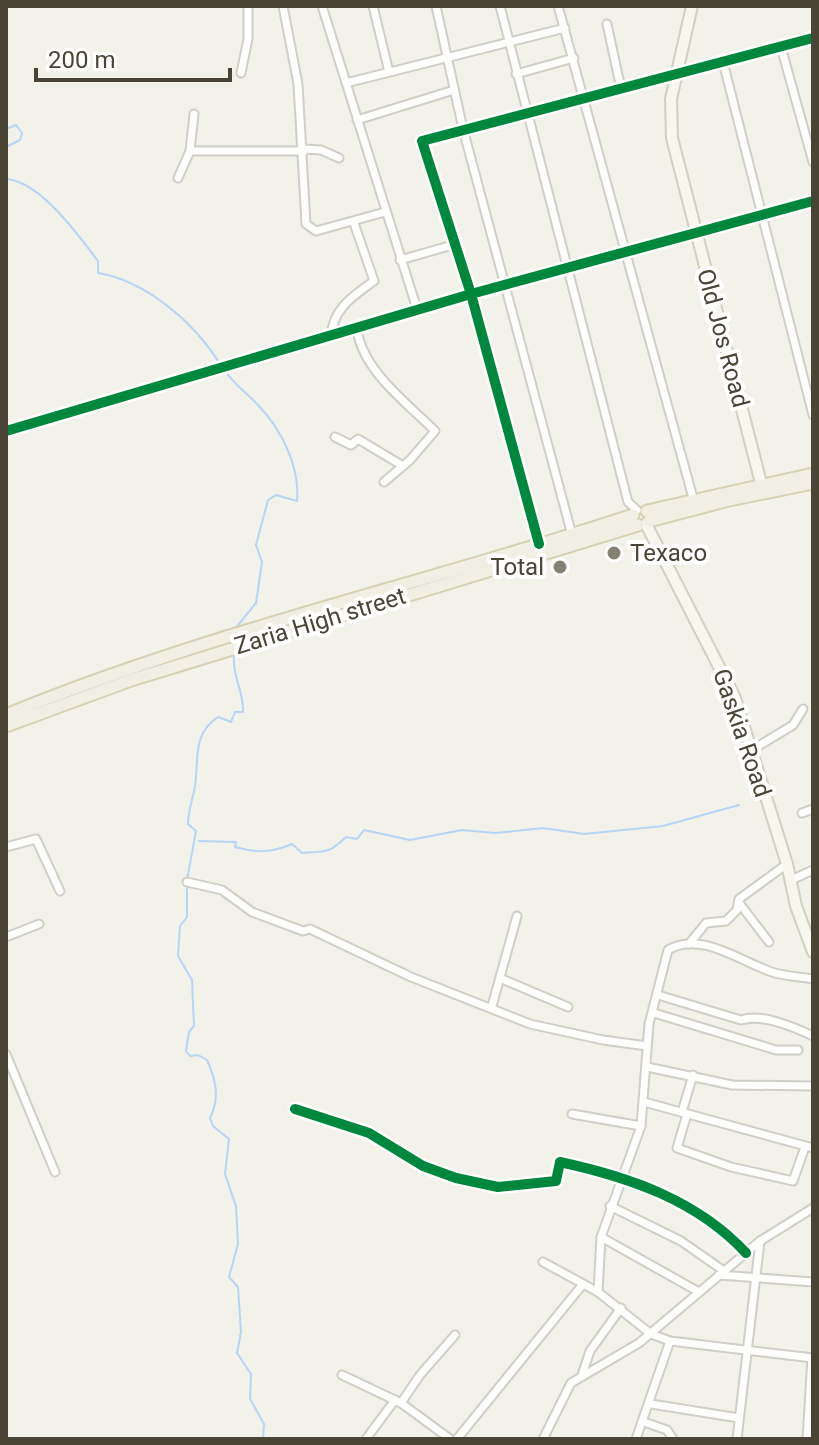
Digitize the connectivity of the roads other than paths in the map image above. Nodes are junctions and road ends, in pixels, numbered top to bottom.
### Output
1 (248, 6) edge
2 (283, 6) edge
3 (322, 6) edge
4 (373, 6) edge
5 (436, 6) edge
6 (500, 6) edge
7 (558, 6) edge
8 (692, 6) edge
9 (607, 24) dead end
10 (565, 28) junction
11 (813, 38) edge
12 (508, 41) junction
13 (781, 47) junction
14 (446, 56) junction
15 (574, 58) junction
16 (723, 62) junction
17 (389, 72) junction
18 (241, 73) dead end
19 (516, 74) junction
20 (675, 75) junction
21 (346, 83) junction
22 (621, 89) junction
23 (454, 90) junction
24 (586, 98) junction
25 (194, 114) dead end
26 (526, 114) junction
27 (357, 120) junction
28 (463, 129) junction
29 (304, 150) junction
30 (190, 151) junction
31 (339, 158) dead end
32 (813, 162) edge
33 (178, 178) dead end
34 (813, 201) edge
35 (385, 212) junction
36 (764, 214) junction
37 (354, 223) junction
38 (696, 233) junction
39 (456, 244) junction
40 (628, 251) junction
41 (400, 260) junction
42 (569, 268) junction
43 (507, 284) junction
44 (471, 294) junction
45 (417, 309) junction
46 (357, 329) junction
47 (331, 337) junction
48 (813, 415) edge
49 (6, 431) edge
50 (335, 437) dead end
51 (403, 466) junction
52 (813, 474) edge
53 (384, 482) dead end
54 (761, 483) junction
55 (813, 483) edge
56 (693, 498) junction
57 (642, 518) junction
58 (572, 535) junction
59 (539, 544) junction
60 (803, 709) dead end
61 (6, 715) edge
62 (6, 726) edge
63 (752, 750) junction
64 (813, 809) edge
65 (802, 813) dead end
66 (6, 847) edge
67 (787, 864) junction
68 (813, 870) edge
69 (791, 880) junction
70 (187, 882) dead end
71 (60, 891) dead end
72 (740, 904) junction
73 (517, 916) dead end
74 (39, 924) dead end
75 (6, 937) edge
76 (769, 942) dead end
77 (689, 944) junction
78 (813, 950) edge
79 (502, 979) junction
80 (813, 979) edge
81 (658, 995) junction
82 (492, 1006) junction
83 (568, 1007) dead end
84 (654, 1013) junction
85 (813, 1036) edge
86 (647, 1046) junction
87 (798, 1050) dead end
88 (6, 1054) edge
89 (647, 1067) junction
90 (693, 1075) junction
91 (17, 1080) junction
92 (6, 1085) edge
93 (813, 1086) edge
94 (644, 1102) junction
95 (295, 1109) dead end
96 (684, 1113) junction
97 (572, 1114) dead end
98 (641, 1126) junction
99 (809, 1148) edge
100 (55, 1172) dead end
101 (622, 1177) junction
102 (610, 1206) junction
103 (813, 1208) edge
104 (601, 1237) junction
105 (760, 1241) junction
106 (746, 1253) junction
107 (543, 1262) dead end
108 (722, 1273) junction
109 (756, 1278) junction
110 (813, 1282) edge
111 (583, 1284) junction
112 (598, 1292) junction
113 (699, 1292) junction
114 (621, 1308) junction
115 (651, 1334) junction
116 (455, 1335) dead end
117 (670, 1341) junction
118 (747, 1350) junction
119 (812, 1358) edge
120 (342, 1375) dead end
121 (582, 1375) junction
122 (398, 1402) junction
123 (651, 1404) junction
124 (739, 1418) junction
125 (644, 1422) junction
126 (366, 1439) edge
127 (450, 1439) edge
128 (457, 1439) edge
129 (543, 1439) edge
130 (636, 1439) edge
131 (673, 1439) edge
132 (737, 1439) edge
133 (807, 1439) edge

1 - 18 street
2 - 29 street
3 - 21 street
4 - 17 street
5 - 14 street
6 - 12 street
7 - 10 street
8 - 20 main road, Old Jos Road
9 - 22 street
10 - 12 street
10 - 15 street
11 - 13 street
12 - 14 street
12 - 19 street
13 - 16 street
13 - 32 street
14 - 17 street
14 - 23 street
15 - 19 street
15 - 24 street
16 - 20 street
16 - 36 street
17 - 21 street
19 - 26 street
20 - 22 street
20 - 38 main road, Old Jos Road
21 - 27 street
22 - 24 street
23 - 27 street
23 - 28 street
24 - 26 street
24 - 40 street
25 - 30 street
26 - 28 street
26 - 42 street
27 - 35 street
28 - 39 street
28 - 43 street
29 - 30 street
29 - 31 street
29 - 37 street
30 - 33 street
34 - 36 street
35 - 37 street
35 - 41 street
36 - 38 street
36 - 48 street
37 - 47 street
38 - 40 street
38 - 54 main road, Old Jos Road
39 - 41 street
39 - 44 street
40 - 42 street
40 - 56 street
41 - 45 street
42 - 43 street
42 - 57 street
43 - 44 street
43 - 58 street
44 - 45 street
44 - 59 street
45 - 46 street
46 - 47 street
46 - 51 street
47 - 49 street
50 - 51 street
51 - 53 street
52 - 54 main road, Zaria High street
54 - 56 main road, Zaria High street
55 - 57 main road, Zaria High street
56 - 57 main road, Zaria High street
57 - 58 main road, Zaria High street
57 - 62 main road, Zaria High street
57 - 63 main road, Gaskia Road
58 - 59 main road, Zaria High street
59 - 61 main road, Zaria High street
60 - 63 street
63 - 67 main road, Gaskia Road
64 - 65 street
66 - 71 street
67 - 69 main road, Gaskia Road
67 - 72 street
68 - 69 street
69 - 78 main road, Gaskia Road
70 - 82 street
72 - 76 street
72 - 77 street
73 - 79 street
74 - 75 street
77 - 80 street
77 - 81 street
79 - 82 street
79 - 83 street
81 - 84 street
81 - 85 street
82 - 86 street
84 - 86 street
84 - 87 street
86 - 89 street
88 - 91 street
89 - 90 street
89 - 94 street
90 - 93 street
90 - 96 street
91 - 92 street
91 - 100 street
94 - 96 street
94 - 98 street
95 - 101 street
96 - 99 street
96 - 99 street
97 - 98 street
98 - 101 street
101 - 102 street
101 - 106 street
102 - 104 street
102 - 108 street
103 - 105 street
104 - 112 street
104 - 113 street
105 - 106 street
105 - 109 street
106 - 108 street
107 - 111 street
108 - 109 street
108 - 113 street
109 - 110 street
109 - 118 street
111 - 112 street
111 - 128 street
112 - 114 street
113 - 115 street
114 - 115 street
114 - 121 street
115 - 117 street
115 - 121 street
116 - 122 street
117 - 118 street
117 - 123 street
118 - 119 street
118 - 124 street
119 - 133 street
120 - 122 street
121 - 129 street
122 - 126 street
122 - 127 street
123 - 124 street
123 - 125 street
124 - 132 street
125 - 130 street
125 - 131 street

